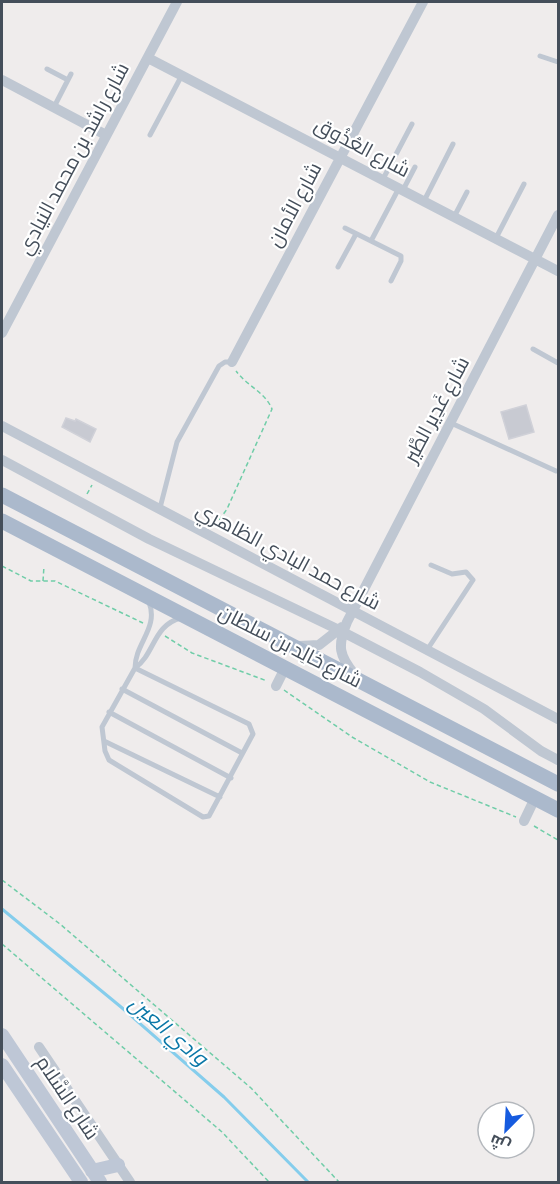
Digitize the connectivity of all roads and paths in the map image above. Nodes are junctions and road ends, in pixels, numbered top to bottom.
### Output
1 (177, 2) edge
2 (423, 2) edge
3 (540, 56) dead end
4 (148, 58) junction
5 (558, 62) edge
6 (47, 69) dead end
7 (72, 74) dead end
8 (182, 75) junction
9 (2, 80) edge
10 (68, 80) junction
11 (54, 107) junction
12 (412, 124) dead end
13 (106, 135) junction
14 (150, 135) dead end
15 (453, 144) dead end
16 (341, 158) junction
17 (415, 167) dead end
18 (383, 180) junction
19 (524, 184) dead end
20 (401, 189) junction
21 (467, 192) dead end
22 (424, 201) junction
23 (558, 215) edge
24 (454, 217) junction
25 (345, 228) dead end
26 (356, 234) junction
27 (496, 238) junction
28 (371, 241) junction
29 (535, 259) junction
30 (339, 267) dead end
31 (558, 271) edge
32 (391, 281) dead end
33 (2, 333) edge
34 (533, 349) dead end
35 (232, 362) junction
36 (558, 363) edge
37 (451, 423) junction
38 (2, 426) edge
39 (2, 460) edge
40 (556, 471) dead end
41 (2, 495) edge
42 (159, 510) junction
43 (2, 520) edge
44 (209, 536) junction
45 (431, 565) dead end
46 (2, 566) edge
47 (44, 566) dead end
48 (43, 581) junction
49 (145, 596) junction
50 (352, 611) junction
51 (187, 618) junction
52 (151, 627) junction
53 (343, 628) junction
54 (160, 630) junction
55 (287, 644) junction
56 (427, 650) junction
57 (135, 668) junction
58 (285, 668) junction
59 (358, 679) junction
60 (276, 686) junction
61 (123, 689) junction
62 (109, 712) junction
63 (558, 719) edge
64 (104, 741) junction
65 (242, 753) junction
66 (558, 760) edge
67 (231, 778) junction
68 (557, 779) edge
69 (220, 797) junction
70 (535, 798) junction
71 (558, 810) edge
72 (524, 821) junction
73 (558, 840) edge
74 (2, 880) edge
75 (2, 944) edge
76 (2, 1035) edge
77 (39, 1047) dead end
78 (2, 1065) edge
79 (118, 1165) junction
80 (92, 1170) junction
81 (81, 1182) edge
82 (100, 1182) edge
83 (130, 1182) edge
84 (268, 1182) edge
85 (339, 1182) edge

1 - 4 street, شارع راشد بن محمد النيادي
2 - 16 street, شارع الأمان
3 - 5 lane
4 - 8 street, شارع العُذُوق
4 - 13 street, شارع راشد بن محمد النيادي
6 - 10 lane
7 - 10 lane
8 - 14 lane
8 - 16 street, شارع العُذُوق
9 - 11 street
10 - 11 lane
11 - 13 street
12 - 18 lane
13 - 33 street, شارع راشد بن محمد النيادي
15 - 22 lane
16 - 18 street, شارع العُذُوق
16 - 35 street, شارع الأمان
17 - 20 lane
18 - 20 street, شارع العُذُوق
19 - 27 lane
20 - 22 street, شارع العُذُوق
20 - 28 lane
21 - 24 lane
22 - 24 street, شارع العُذُوق
23 - 29 street, شارع غَدِير الطَّير
24 - 27 street, شارع العُذُوق
25 - 26 lane
26 - 28 lane
26 - 30 lane
27 - 29 street, شارع العُذُوق
28 - 32 lane
29 - 31 street, شارع العُذُوق
29 - 37 street, شارع غَدِير الطَّير
34 - 36 lane
35 - 42 lane
35 - 44 path
37 - 40 lane
37 - 50 street, شارع غَدِير الطَّير
38 - 42 street, شارع حمد البادي الظاهري
39 - 53 street
41 - 55 main road, شارع خالِد بن سلطان
42 - 44 street, شارع حمد البادي الظاهري
43 - 49 main road, شارع خالِد بن سلطان
44 - 50 street, شارع حمد البادي الظاهري
45 - 56 lane
46 - 48 path
47 - 48 path
48 - 52 path
49 - 51 main road, شارع خالِد بن سلطان
49 - 52 lane
50 - 53 street, شارع غَدِير الطَّير
50 - 56 street, شارع حمد البادي الظاهري
51 - 54 lane
51 - 58 main road, شارع خالِد بن سلطان
52 - 57 lane
53 - 55 street
53 - 59 street, شارع غَدِير الطَّير
53 - 66 street
54 - 57 lane
54 - 60 path
55 - 59 main road, شارع خالِد بن سلطان
56 - 63 street, شارع حمد البادي الظاهري
57 - 61 lane
57 - 65 lane
58 - 60 street
58 - 70 main road, شارع خالِد بن سلطان
59 - 68 main road, شارع خالِد بن سلطان
60 - 72 path
61 - 62 lane
61 - 65 lane
62 - 64 lane
62 - 67 lane
64 - 69 lane
64 - 69 lane
65 - 67 lane
67 - 69 lane
70 - 71 main road, شارع خالِد بن سلطان
70 - 72 street
72 - 73 path
74 - 85 path
75 - 84 path
76 - 80 street, شارع السَّلام
77 - 79 street
78 - 81 street, شارع السَّلام
79 - 80 street
79 - 83 street
80 - 82 street, شارع السَّلام

